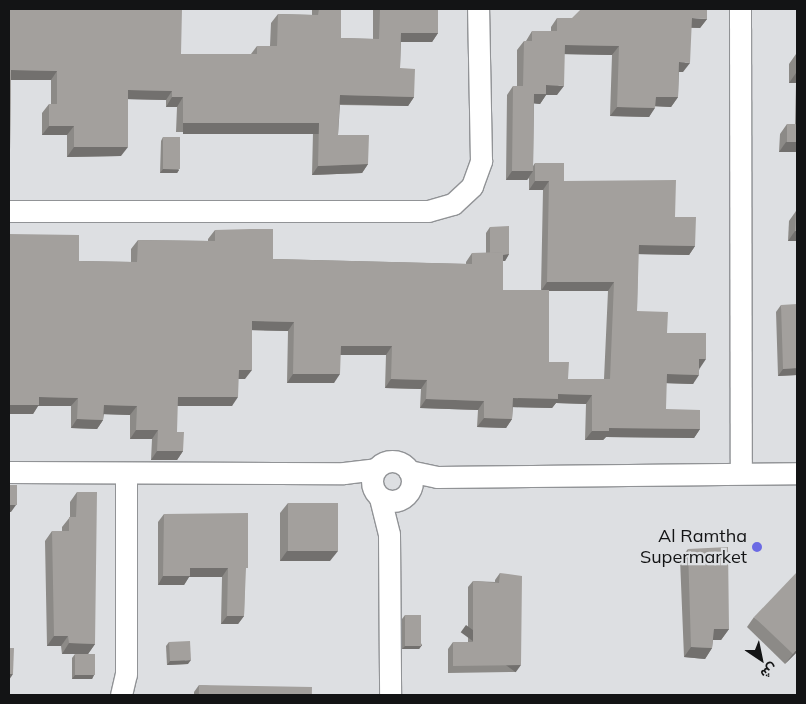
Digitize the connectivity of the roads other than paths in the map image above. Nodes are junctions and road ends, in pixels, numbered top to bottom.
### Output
1 (478, 9) edge
2 (740, 9) edge
3 (9, 211) edge
4 (9, 472) edge
5 (126, 473) junction
6 (740, 473) junction
7 (797, 473) edge
8 (376, 484) junction
9 (407, 486) junction
10 (389, 534) junction
11 (122, 695) edge
12 (390, 695) edge

1 - 3 street
2 - 6 street
4 - 5 street
5 - 8 street
5 - 11 street
6 - 7 street
6 - 9 street
8 - 9 street
8 - 9 street
8 - 10 street
9 - 10 street
10 - 12 street

